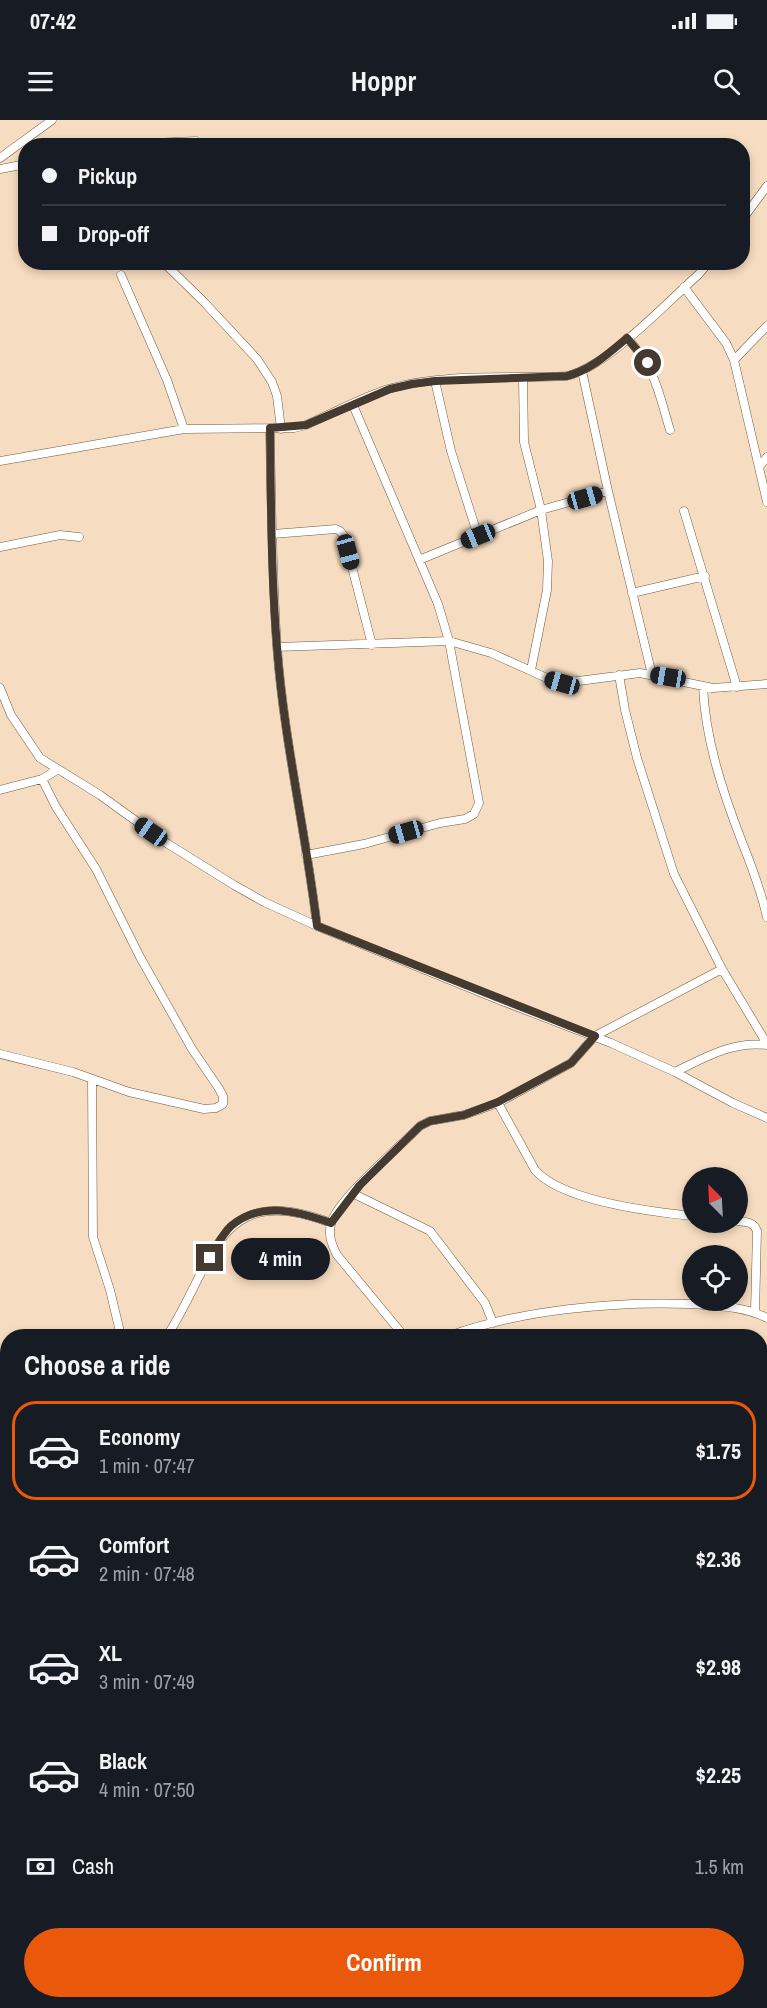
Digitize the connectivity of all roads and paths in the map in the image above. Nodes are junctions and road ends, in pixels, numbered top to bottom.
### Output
1 (51, 120) edge
2 (27, 138) edge
3 (18, 145) edge
4 (0, 158) edge
5 (18, 166) edge
6 (0, 169) edge
7 (767, 186) edge
8 (750, 209) edge
9 (171, 270) edge
10 (701, 270) edge
11 (121, 275) dead end
12 (684, 287) junction
13 (767, 326) edge
14 (627, 338) junction
15 (734, 360) junction
16 (582, 371) junction
17 (523, 378) junction
18 (435, 381) junction
19 (353, 405) junction
20 (270, 428) junction
21 (184, 429) junction
22 (280, 429) junction
23 (670, 430) dead end
24 (767, 457) edge
25 (0, 461) edge
26 (759, 467) junction
27 (608, 491) junction
28 (767, 502) edge
29 (541, 510) junction
30 (684, 511) dead end
31 (273, 534) junction
32 (478, 536) junction
33 (80, 537) dead end
34 (0, 547) edge
35 (419, 560) junction
36 (705, 576) junction
37 (632, 593) junction
38 (449, 641) junction
39 (372, 645) junction
40 (277, 648) junction
41 (531, 670) junction
42 (619, 675) junction
43 (652, 675) junction
44 (767, 684) edge
45 (703, 686) junction
46 (736, 687) junction
47 (0, 688) edge
48 (57, 770) junction
49 (42, 779) junction
50 (0, 790) edge
51 (306, 855) junction
52 (767, 917) edge
53 (317, 926) junction
54 (722, 969) junction
55 (763, 1029) edge
56 (595, 1036) junction
57 (767, 1044) edge
58 (0, 1054) edge
59 (675, 1072) junction
60 (92, 1078) junction
61 (498, 1102) junction
62 (767, 1118) edge
63 (352, 1193) junction
64 (682, 1214) edge
65 (748, 1222) edge
66 (331, 1223) junction
67 (755, 1312) junction
68 (767, 1318) edge
69 (493, 1323) junction
70 (119, 1329) edge
71 (171, 1329) edge
72 (398, 1329) edge
73 (473, 1329) edge

1 - 2 street
3 - 4 street
5 - 6 street
7 - 8 street
9 - 22 street
10 - 12 street
11 - 21 street
12 - 14 street
12 - 15 street
13 - 15 street
14 - 16 street
14 - 23 street
15 - 26 street
16 - 17 street
16 - 27 street
17 - 18 street
17 - 29 street
18 - 19 street
18 - 32 street
19 - 22 street
19 - 35 street
20 - 21 street
20 - 22 street
20 - 31 street
21 - 25 street
24 - 26 street
26 - 28 street
27 - 29 street
27 - 37 street
29 - 32 street
29 - 41 street
30 - 36 street
31 - 39 street
31 - 40 street
32 - 35 street
33 - 34 street
35 - 38 street
36 - 37 street
36 - 46 street
37 - 43 street
38 - 39 street
38 - 41 street
38 - 51 street
39 - 40 street
40 - 51 street
41 - 42 street
42 - 43 street
42 - 54 street
43 - 45 street
44 - 46 street
45 - 46 street
45 - 52 street
47 - 48 street
48 - 49 street
48 - 53 street
49 - 50 street
49 - 60 street
51 - 53 street
53 - 56 street
54 - 55 street
54 - 56 street
55 - 57 street
56 - 59 street
56 - 61 street
57 - 59 street
58 - 60 street
59 - 62 street
60 - 70 street
61 - 63 street
61 - 64 street
63 - 66 street
63 - 69 street
65 - 67 street
66 - 71 street
66 - 72 street
67 - 68 street
67 - 69 street
69 - 73 street

